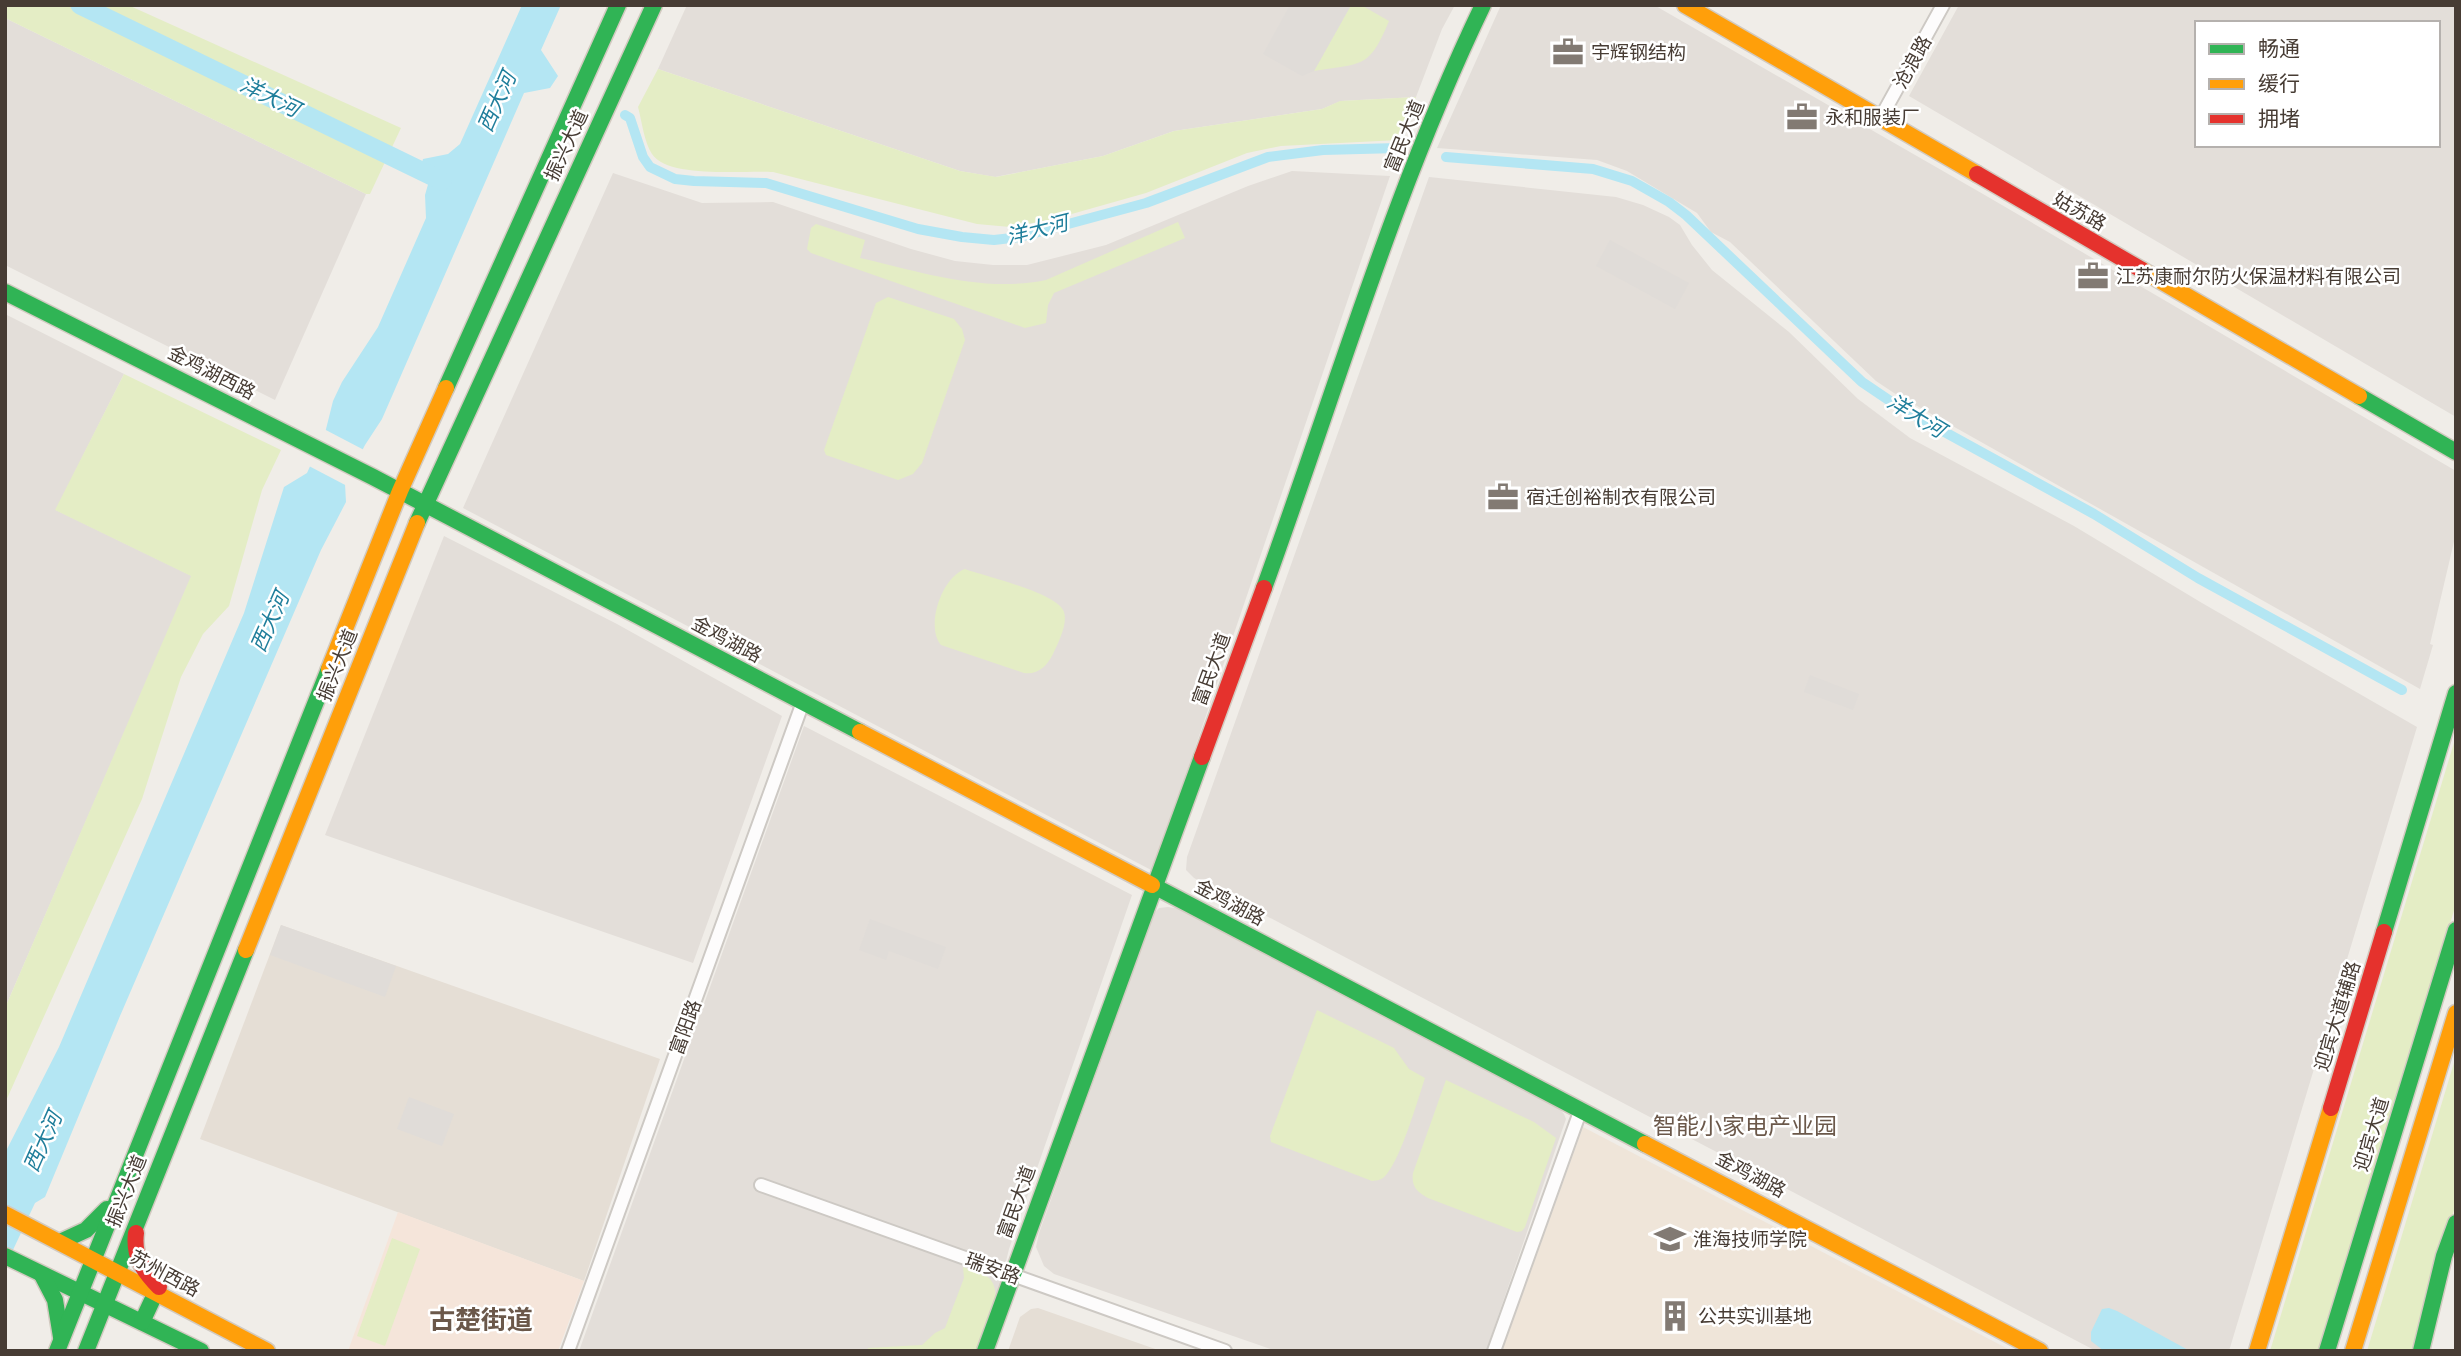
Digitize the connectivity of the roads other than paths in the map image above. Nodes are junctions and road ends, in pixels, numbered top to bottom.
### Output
1 (618, 5) edge
2 (654, 5) edge
3 (1483, 5) edge
4 (1685, 5) edge
5 (1944, 5) edge
6 (1880, 119) junction
7 (5, 292) edge
8 (2456, 452) edge
9 (400, 491) junction
10 (424, 504) junction
11 (2456, 693) edge
12 (803, 702) junction
13 (1154, 886) junction
14 (2456, 930) edge
15 (2456, 1013) edge
16 (1581, 1109) junction
17 (761, 1185) dead end
18 (122, 1186) junction
19 (142, 1208) junction
20 (5, 1214) edge
21 (2456, 1223) edge
22 (54, 1239) junction
23 (5, 1256) edge
24 (93, 1259) junction
25 (117, 1271) junction
26 (36, 1272) junction
27 (1012, 1275) junction
28 (156, 1292) junction
29 (79, 1293) junction
30 (178, 1304) junction
31 (103, 1305) junction
32 (139, 1321) junction
33 (59, 1345) edge
34 (87, 1346) edge
35 (201, 1351) edge
36 (267, 1351) edge
37 (568, 1351) edge
38 (985, 1351) edge
39 (1225, 1351) edge
40 (1494, 1351) edge
41 (2040, 1351) edge
42 (2257, 1351) edge
43 (2327, 1351) edge
44 (2353, 1351) edge
45 (2421, 1351) edge

1 - 9 main road, 振兴大道
2 - 10 main road, 振兴大道
3 - 13 main road, 富民大道
4 - 6 main road, 姑苏路
5 - 6 street, 沧浪路
6 - 8 main road, 姑苏路
7 - 9 main road, 金鸡湖西路
9 - 10 main road, 金鸡湖路
9 - 18 main road, 振兴大道
10 - 12 main road, 金鸡湖路
10 - 19 main road, 振兴大道
11 - 42 main road, 迎宾大道辅路
12 - 13 main road, 金鸡湖路
12 - 37 street, 富阳路
13 - 16 main road, 金鸡湖路
13 - 27 main road, 富民大道
14 - 43 main road, 迎宾大道
15 - 44 main road
16 - 40 street
16 - 41 main road, 金鸡湖路
17 - 27 street, 瑞安路
18 - 22 main road
18 - 24 main road, 振兴大道
19 - 25 main road, 振兴大道
19 - 30 main road
20 - 22 main road, 苏州西路
21 - 45 main road
22 - 24 main road, 苏州西路
23 - 26 main road
24 - 25 main road, 苏州西路
24 - 29 main road, 振兴大道
25 - 28 main road, 苏州西路
25 - 31 main road, 振兴大道
26 - 29 main road
26 - 33 main road
27 - 38 main road, 富民大道
27 - 39 street, 瑞安路
28 - 30 main road, 苏州西路
28 - 32 main road
29 - 31 main road
29 - 33 main road, 振兴大道
30 - 36 main road, 苏州西路
31 - 32 main road
31 - 34 main road, 振兴大道
32 - 34 main road
32 - 35 main road

